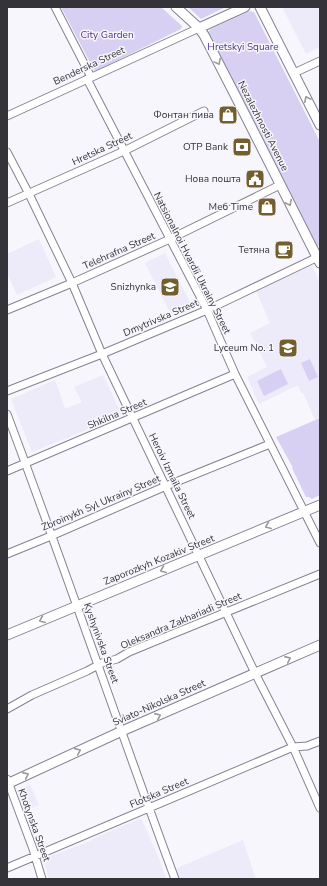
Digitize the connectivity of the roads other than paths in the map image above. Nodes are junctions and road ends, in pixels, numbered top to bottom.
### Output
1 (55, 7) edge
2 (176, 7) edge
3 (245, 7) edge
4 (260, 7) edge
5 (199, 28) junction
6 (320, 61) edge
7 (294, 73) junction
8 (89, 78) junction
9 (204, 111) dead end
10 (7, 116) edge
11 (320, 125) edge
12 (124, 151) junction
13 (7, 152) edge
14 (280, 185) junction
15 (29, 194) junction
16 (7, 203) edge
17 (170, 239) junction
18 (319, 259) edge
19 (72, 283) junction
20 (7, 310) edge
21 (206, 310) junction
22 (102, 354) junction
23 (235, 374) junction
24 (7, 391) edge
25 (7, 414) edge
26 (133, 418) junction
27 (270, 444) junction
28 (26, 464) junction
29 (7, 471) edge
30 (166, 486) junction
31 (320, 505) edge
32 (304, 512) junction
33 (51, 536) junction
34 (320, 542) edge
35 (7, 554) edge
36 (199, 555) junction
37 (320, 574) edge
38 (77, 606) junction
39 (227, 612) junction
40 (7, 635) edge
41 (320, 645) edge
42 (98, 665) junction
43 (255, 673) junction
44 (7, 709) edge
45 (122, 731) junction
46 (320, 741) edge
47 (293, 747) junction
48 (8, 782) edge
49 (149, 808) junction
50 (320, 808) edge
51 (36, 856) junction
52 (7, 868) edge
53 (42, 879) edge
54 (175, 879) edge

1 - 8 street, Natsionalnoi Hvardii Ukrainy Street
2 - 5 main road, Nezalezhnosti Avenue
3 - 5 main road, Benderska Street
4 - 7 main road
5 - 8 street, Benderska Street
5 -> 14 main road, Nezalezhnosti Avenue
6 - 7 street
11 -> 7 main road
8 - 10 street, Benderska Street
8 - 12 street, Natsionalnoi Hvardii Ukrainy Street
9 - 12 street, Hretska Street
12 - 15 street, Hretska Street
12 - 17 street, Natsionalnoi Hvardii Ukrainy Street
13 - 15 street, Heroiv Izmaila Street
14 - 17 street, Telehrafna Street
14 -> 18 main road, Nezalezhnosti Avenue
15 - 16 street, Hretska Street
15 - 19 street, Heroiv Izmaila Street
17 - 19 street, Telehrafna Street
17 - 21 street, Natsionalnoi Hvardii Ukrainy Street
18 - 21 street, Dmytrivska Street
19 - 20 street, Telehrafna Street
19 - 22 street, Heroiv Izmaila Street
21 - 22 street, Dmytrivska Street
21 - 23 street, Natsionalnoi Hvardii Ukrainy Street
22 - 24 street, Dmytrivska Street
22 - 26 street, Heroiv Izmaila Street
23 - 26 street, Shkilna Street
23 - 27 street, Natsionalnoi Hvardii Ukrainy Street
25 - 28 street, Kyshynivska Street
26 - 28 street, Shkilna Street
26 - 30 street, Heroiv Izmaila Street
27 - 30 street, Zbroinykh Syl Ukrainy Street
27 - 32 street, Natsionalnoi Hvardii Ukrainy Street
28 - 29 street, Shkilna Street
28 - 33 street, Kyshynivska Street
30 - 33 street, Zbroinykh Syl Ukrainy Street
30 - 36 street, Heroiv Izmaila Street
31 - 32 main road, Zaporozkyh Kozakiv Street
32 - 34 street, Natsionalnoi Hvardii Ukrainy Street
32 -> 36 main road, Zaporozkyh Kozakiv Street
33 - 35 street, Zbroinykh Syl Ukrainy Street
33 - 38 street, Kyshynivska Street
36 -> 38 main road, Zaporozkyh Kozakiv Street
36 - 39 street, Heroiv Izmaila Street
37 - 39 street, Oleksandra Zakhariadi Street
38 -> 40 main road, Zaporozkyh Kozakiv Street
38 - 42 street, Kyshynivska Street
39 - 42 street, Oleksandra Zakhariadi Street
39 - 43 street, Heroiv Izmaila Street
43 -> 41 main road, Sviato-Nikolska Street
42 - 44 street, Oleksandra Zakhariadi Street
42 - 45 street, Kyshynivska Street
45 -> 43 main road, Sviato-Nikolska Street
43 - 47 street, Heroiv Izmaila Street
48 -> 45 main road, Sviato-Nikolska Street
45 - 49 street, Kyshynivska Street
46 - 47 street, Flotska Street
47 - 49 street, Flotska Street
47 - 50 street, Heroiv Izmaila Street
48 - 51 street, Khotynska Street
49 - 51 street, Flotska Street
49 - 54 street, Kyshynivska Street
51 - 52 street, Flotska Street
51 - 53 street, Khotynska Street

